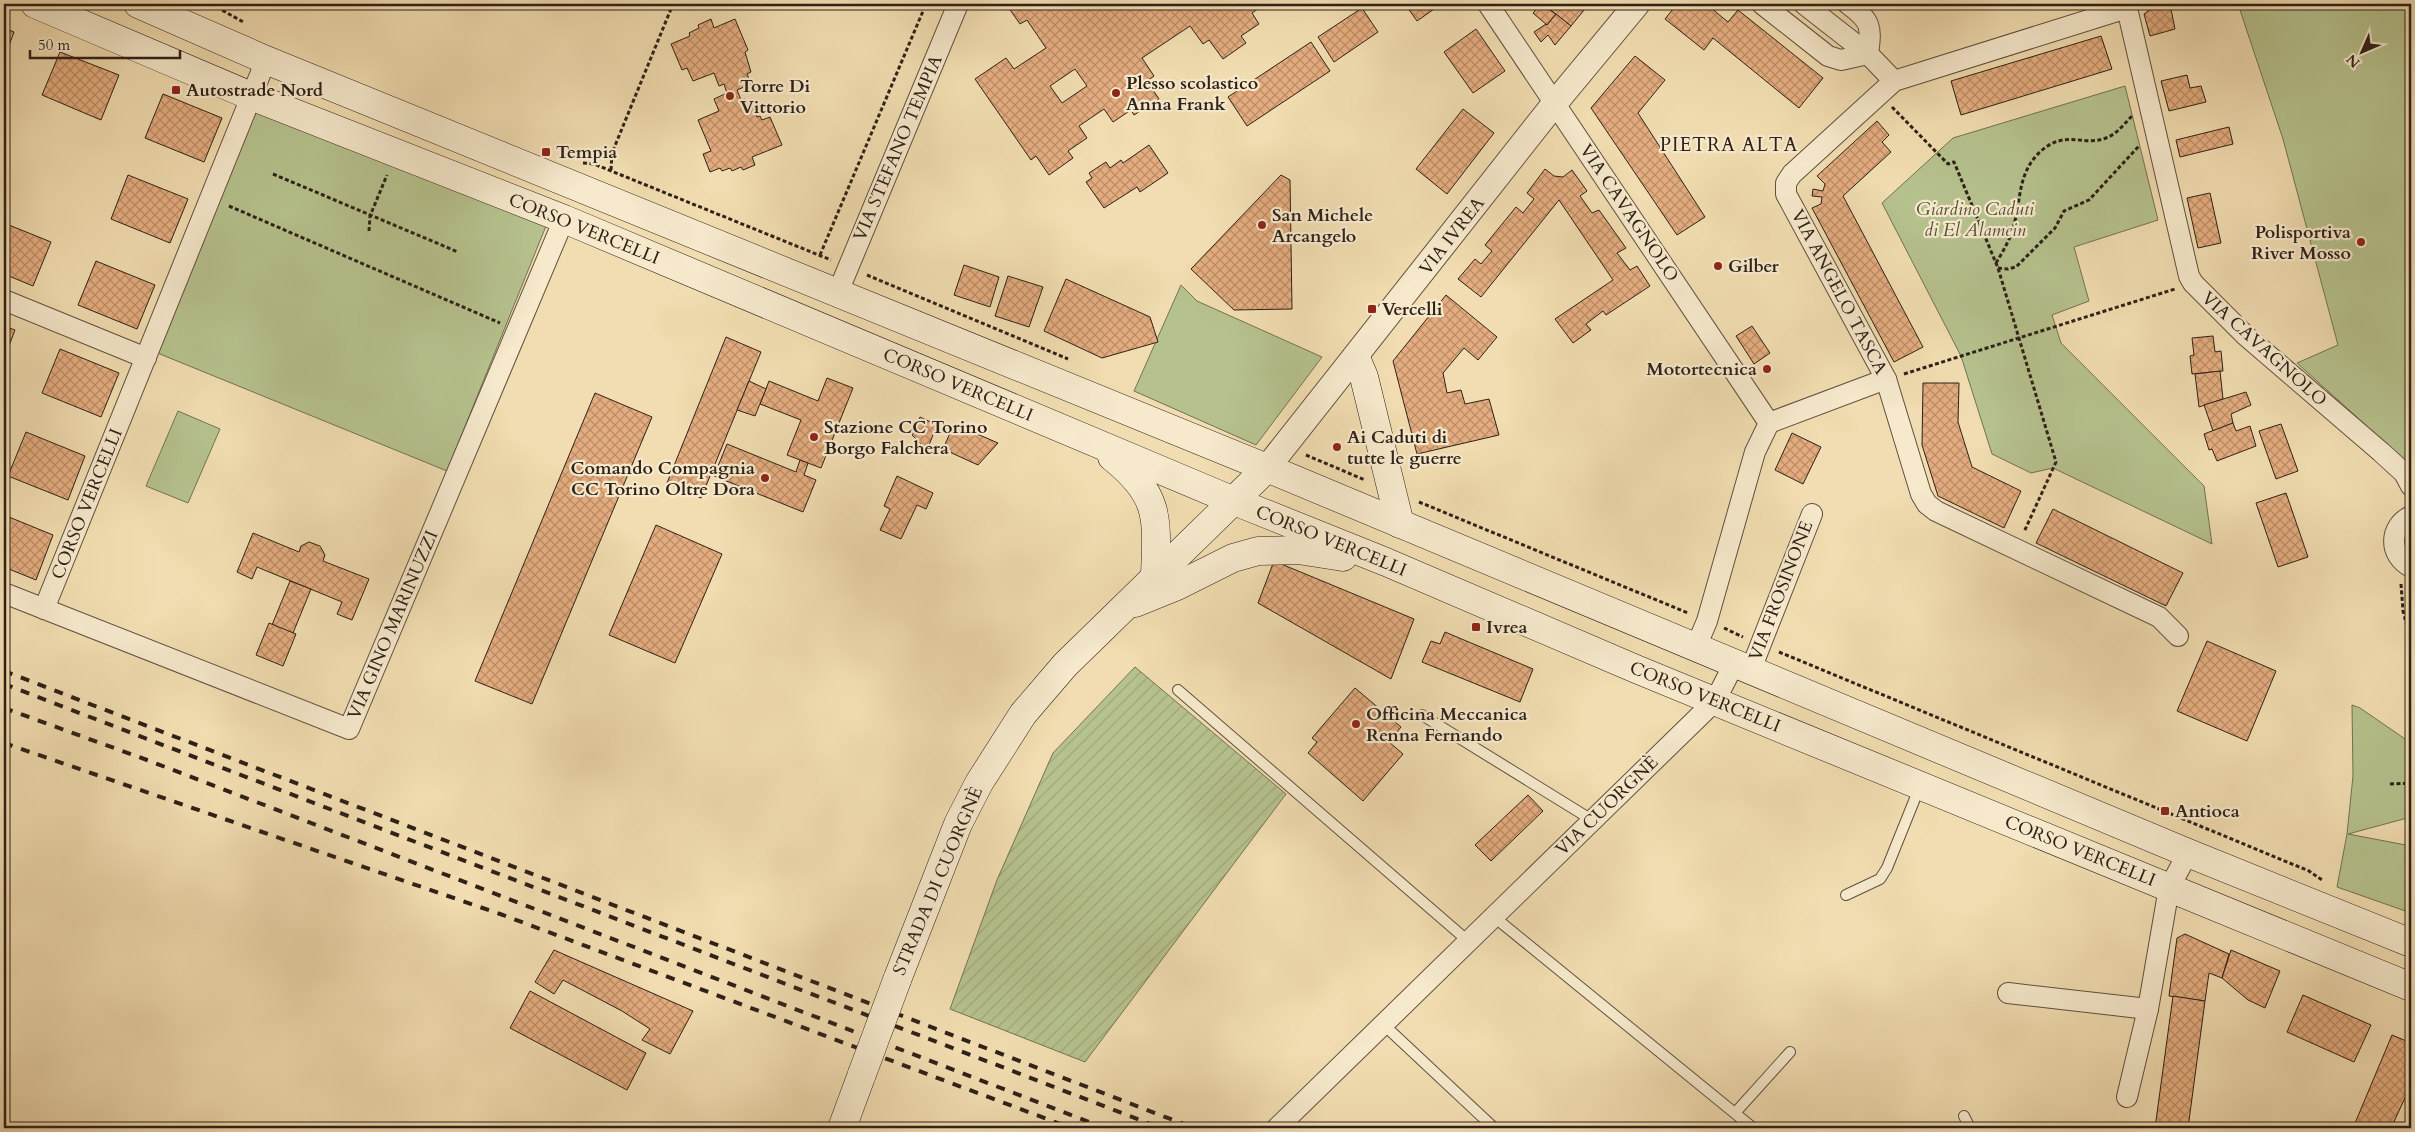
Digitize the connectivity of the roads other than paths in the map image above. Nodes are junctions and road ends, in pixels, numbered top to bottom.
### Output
1 (35, 4) edge
2 (138, 4) edge
3 (958, 4) edge
4 (1488, 4) edge
5 (1637, 4) edge
6 (1762, 4) edge
7 (1804, 4) edge
8 (1848, 4) edge
9 (2127, 8) joint
10 (1868, 54) junction
11 (266, 60) junction
12 (1887, 87) junction
13 (251, 96) junction
14 (1555, 103) junction
15 (564, 220) junction
16 (838, 292) junction
17 (4, 300) edge
18 (146, 358) junction
19 (1356, 358) junction
20 (1886, 379) junction
21 (1769, 423) junction
22 (1093, 442) junction
23 (1267, 468) junction
24 (2411, 485) edge
25 (1234, 501) junction
26 (1812, 514) dead end
27 (2409, 517) edge
28 (1400, 524) junction
29 (1386, 562) junction
30 (2408, 565) edge
31 (1155, 576) junction
32 (4, 592) edge
33 (1124, 607) junction
34 (44, 610) junction
35 (2178, 636) dead end
36 (1696, 647) junction
37 (1749, 659) junction
38 (1178, 690) dead end
39 (1715, 701) junction
40 (1422, 715) dead end
41 (1920, 785) junction
42 (1592, 820) junction
43 (2188, 853) junction
44 (2169, 888) junction
45 (1846, 895) dead end
46 (1492, 916) junction
47 (1468, 941) junction
48 (2411, 943) edge
49 (2411, 987) edge
50 (2008, 993) dead end
51 (2148, 1009) junction
52 (1383, 1024) junction
53 (1790, 1052) dead end
54 (2127, 1097) dead end
55 (1734, 1113) junction
56 (1964, 1116) dead end
57 (842, 1128) edge
58 (1277, 1128) edge
59 (1494, 1128) edge
60 (1754, 1128) edge
61 (1970, 1128) edge

1 - 13 main road, CORSO VERCELLI
2 - 11 main road
3 - 16 street, VIA STEFANO TEMPIA
4 - 14 street, VIA CAVAGNOLO
5 - 14 street, VIA IVREA
6 - 10 street
7 - 10 street
8 - 10 street
9 - 12 street, VIA ANGELO TASCA
9 - 24 street, VIA CAVAGNOLO
10 - 12 street
11 - 13 street, CORSO VERCELLI
11 - 16 main road
12 - 20 street, VIA ANGELO TASCA
13 - 15 main road, CORSO VERCELLI
13 - 18 street, CORSO VERCELLI
14 - 19 street, VIA IVREA
14 - 21 street, VIA CAVAGNOLO
15 - 22 main road, CORSO VERCELLI
15 - 34 street, VIA GINO MARINUZZI
16 - 23 main road
17 - 18 street
18 - 34 street, CORSO VERCELLI
19 - 23 street, VIA IVREA
19 - 28 main road
20 - 21 street
20 - 35 street, VIA ANGELO TASCA
21 - 36 street
22 - 25 main road, CORSO VERCELLI
22 - 31 main road
23 - 25 main road, STRADA DI CUORGNÈ
23 - 28 main road
24 - 27 street, VIA CAVAGNOLO
25 - 29 main road, CORSO VERCELLI
25 - 31 main road, STRADA DI CUORGNÈ
26 - 37 street, VIA FROSINONE
27 - 30 street
28 - 36 main road
29 - 33 main road
29 - 39 main road, CORSO VERCELLI
31 - 33 main road, STRADA DI CUORGNÈ
32 - 34 street
33 - 57 main road, STRADA DI CUORGNÈ, bridge
36 - 37 main road
37 - 39 street, VIA CUORGNÈ
37 - 43 main road
38 - 47 lane
39 - 41 main road, CORSO VERCELLI
39 - 42 street, VIA CUORGNÈ
40 - 42 lane
41 - 44 main road, CORSO VERCELLI
41 - 45 lane
42 - 46 street, VIA CUORGNÈ
43 - 44 street
43 - 48 main road
44 - 49 main road, CORSO VERCELLI
44 - 51 street
46 - 47 street, VIA CUORGNÈ
46 - 55 lane
47 - 52 street, VIA CUORGNÈ
50 - 51 street
51 - 54 street
52 - 58 street, VIA CUORGNÈ
52 - 59 lane
53 - 55 lane
55 - 60 lane
56 - 61 lane

